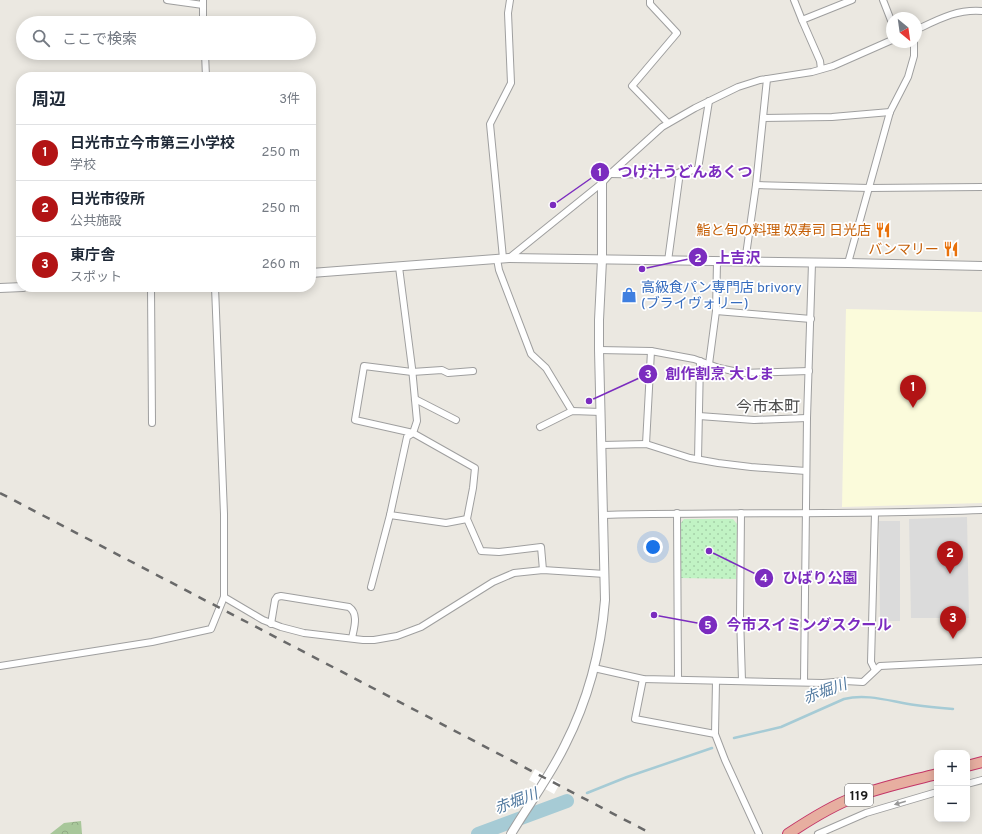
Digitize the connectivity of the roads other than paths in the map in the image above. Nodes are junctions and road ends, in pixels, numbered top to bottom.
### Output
1 (168, 0) edge
2 (510, 0) edge
3 (650, 0) edge
4 (794, 0) edge
5 (852, 0) edge
6 (883, 0) edge
7 (203, 2) edge
8 (982, 11) edge
9 (888, 12) edge
10 (203, 16) edge
11 (802, 20) junction
12 (922, 27) edge
13 (886, 43) edge
14 (914, 48) edge
15 (205, 60) edge
16 (821, 69) junction
17 (206, 72) edge
18 (767, 79) junction
19 (709, 101) junction
20 (890, 112) junction
21 (763, 118) junction
22 (668, 123) junction
23 (680, 172) junction
24 (610, 174) junction
25 (602, 183) junction
26 (756, 185) junction
27 (982, 187) edge
28 (869, 188) junction
29 (503, 259) junction
30 (602, 260) junction
31 (668, 261) junction
32 (717, 262) junction
33 (745, 262) junction
34 (812, 263) junction
35 (848, 263) junction
36 (982, 266) edge
37 (399, 267) junction
38 (316, 273) edge
39 (16, 287) edge
40 (0, 288) edge
41 (151, 292) edge
42 (215, 292) edge
43 (716, 311) junction
44 (810, 319) junction
45 (599, 350) junction
46 (651, 351) junction
47 (700, 361) junction
48 (709, 364) junction
49 (473, 371) dead end
50 (412, 372) junction
51 (809, 372) junction
52 (415, 399) junction
53 (572, 411) junction
54 (601, 412) junction
55 (699, 416) junction
56 (807, 418) junction
57 (456, 420) dead end
58 (152, 423) dead end
59 (540, 427) dead end
60 (413, 434) junction
61 (646, 444) junction
62 (602, 446) junction
63 (698, 459) junction
64 (806, 471) junction
65 (982, 510) edge
66 (677, 513) junction
67 (741, 513) junction
68 (806, 513) junction
69 (875, 513) junction
70 (390, 515) junction
71 (604, 515) junction
72 (467, 519) junction
73 (543, 570) junction
74 (604, 574) junction
75 (371, 587) dead end
76 (224, 597) junction
77 (271, 624) junction
78 (352, 638) junction
79 (982, 660) edge
80 (0, 666) edge
81 (594, 668) junction
82 (875, 670) junction
83 (643, 679) junction
84 (678, 679) junction
85 (716, 681) junction
86 (742, 681) junction
87 (804, 682) junction
88 (715, 734) junction
89 (982, 762) edge
90 (970, 765) edge
91 (934, 775) edge
92 (982, 780) edge
93 (970, 783) edge
94 (934, 793) edge
95 (511, 834) edge
96 (758, 834) edge
97 (788, 834) edge
98 (818, 834) edge

1 - 7 street
2 - 29 street
3 - 22 street
4 - 11 street
5 - 11 street
6 - 9 street
7 - 10 street
8 - 12 street
11 - 16 street
13 - 16 street
14 - 20 street
15 - 17 street
16 - 18 street
18 - 19 street
18 - 21 street
19 - 22 street
19 - 23 street
20 - 21 street
20 - 28 street
21 - 26 street
22 - 24 street
23 - 24 street
23 - 31 street
24 - 25 street
25 - 29 street
25 - 30 street
26 - 28 street
26 - 33 street
27 - 28 street
28 - 35 street
29 - 30 street
29 - 37 street
29 - 53 street
30 - 31 street
30 - 45 street
31 - 32 street
32 - 33 street
32 - 43 street
33 - 34 street
34 - 35 street
34 - 44 street
35 - 36 street
37 - 38 street
37 - 50 street
39 - 40 street
41 - 58 street
42 - 76 street
43 - 44 street
43 - 48 street
44 - 51 street
45 - 46 street
45 - 54 street
46 - 47 street
46 - 61 street
47 - 48 street
47 - 55 street
48 - 51 street
49 - 50 street
50 - 52 street
50 - 60 street
51 - 56 street
52 - 57 street
52 - 60 street
53 - 54 street
53 - 59 street
54 - 62 street
55 - 56 street
55 - 63 street
56 - 64 street
60 - 70 street
60 - 72 street
61 - 62 street
61 - 63 street
62 - 71 street
63 - 64 street
64 - 68 street
65 - 69 street
66 - 67 street
66 - 71 street
66 - 84 street
67 - 68 street
67 - 86 street
68 - 69 street
68 - 87 street
69 - 82 street
70 - 72 street
70 - 75 street
71 - 74 street
72 - 73 street
73 - 74 street
73 - 78 street
74 - 81 street
76 - 77 street
76 - 80 street
77 - 78 street
77 - 78 street
79 - 82 street
81 - 83 street
81 - 95 street
82 - 87 street
83 - 84 street
83 - 88 street
84 - 85 street
85 - 86 street
85 - 88 street
86 - 87 street
88 - 96 street
89 - 90 highway
91 - 97 highway, 119
92 - 93 street
94 -> 98 street

